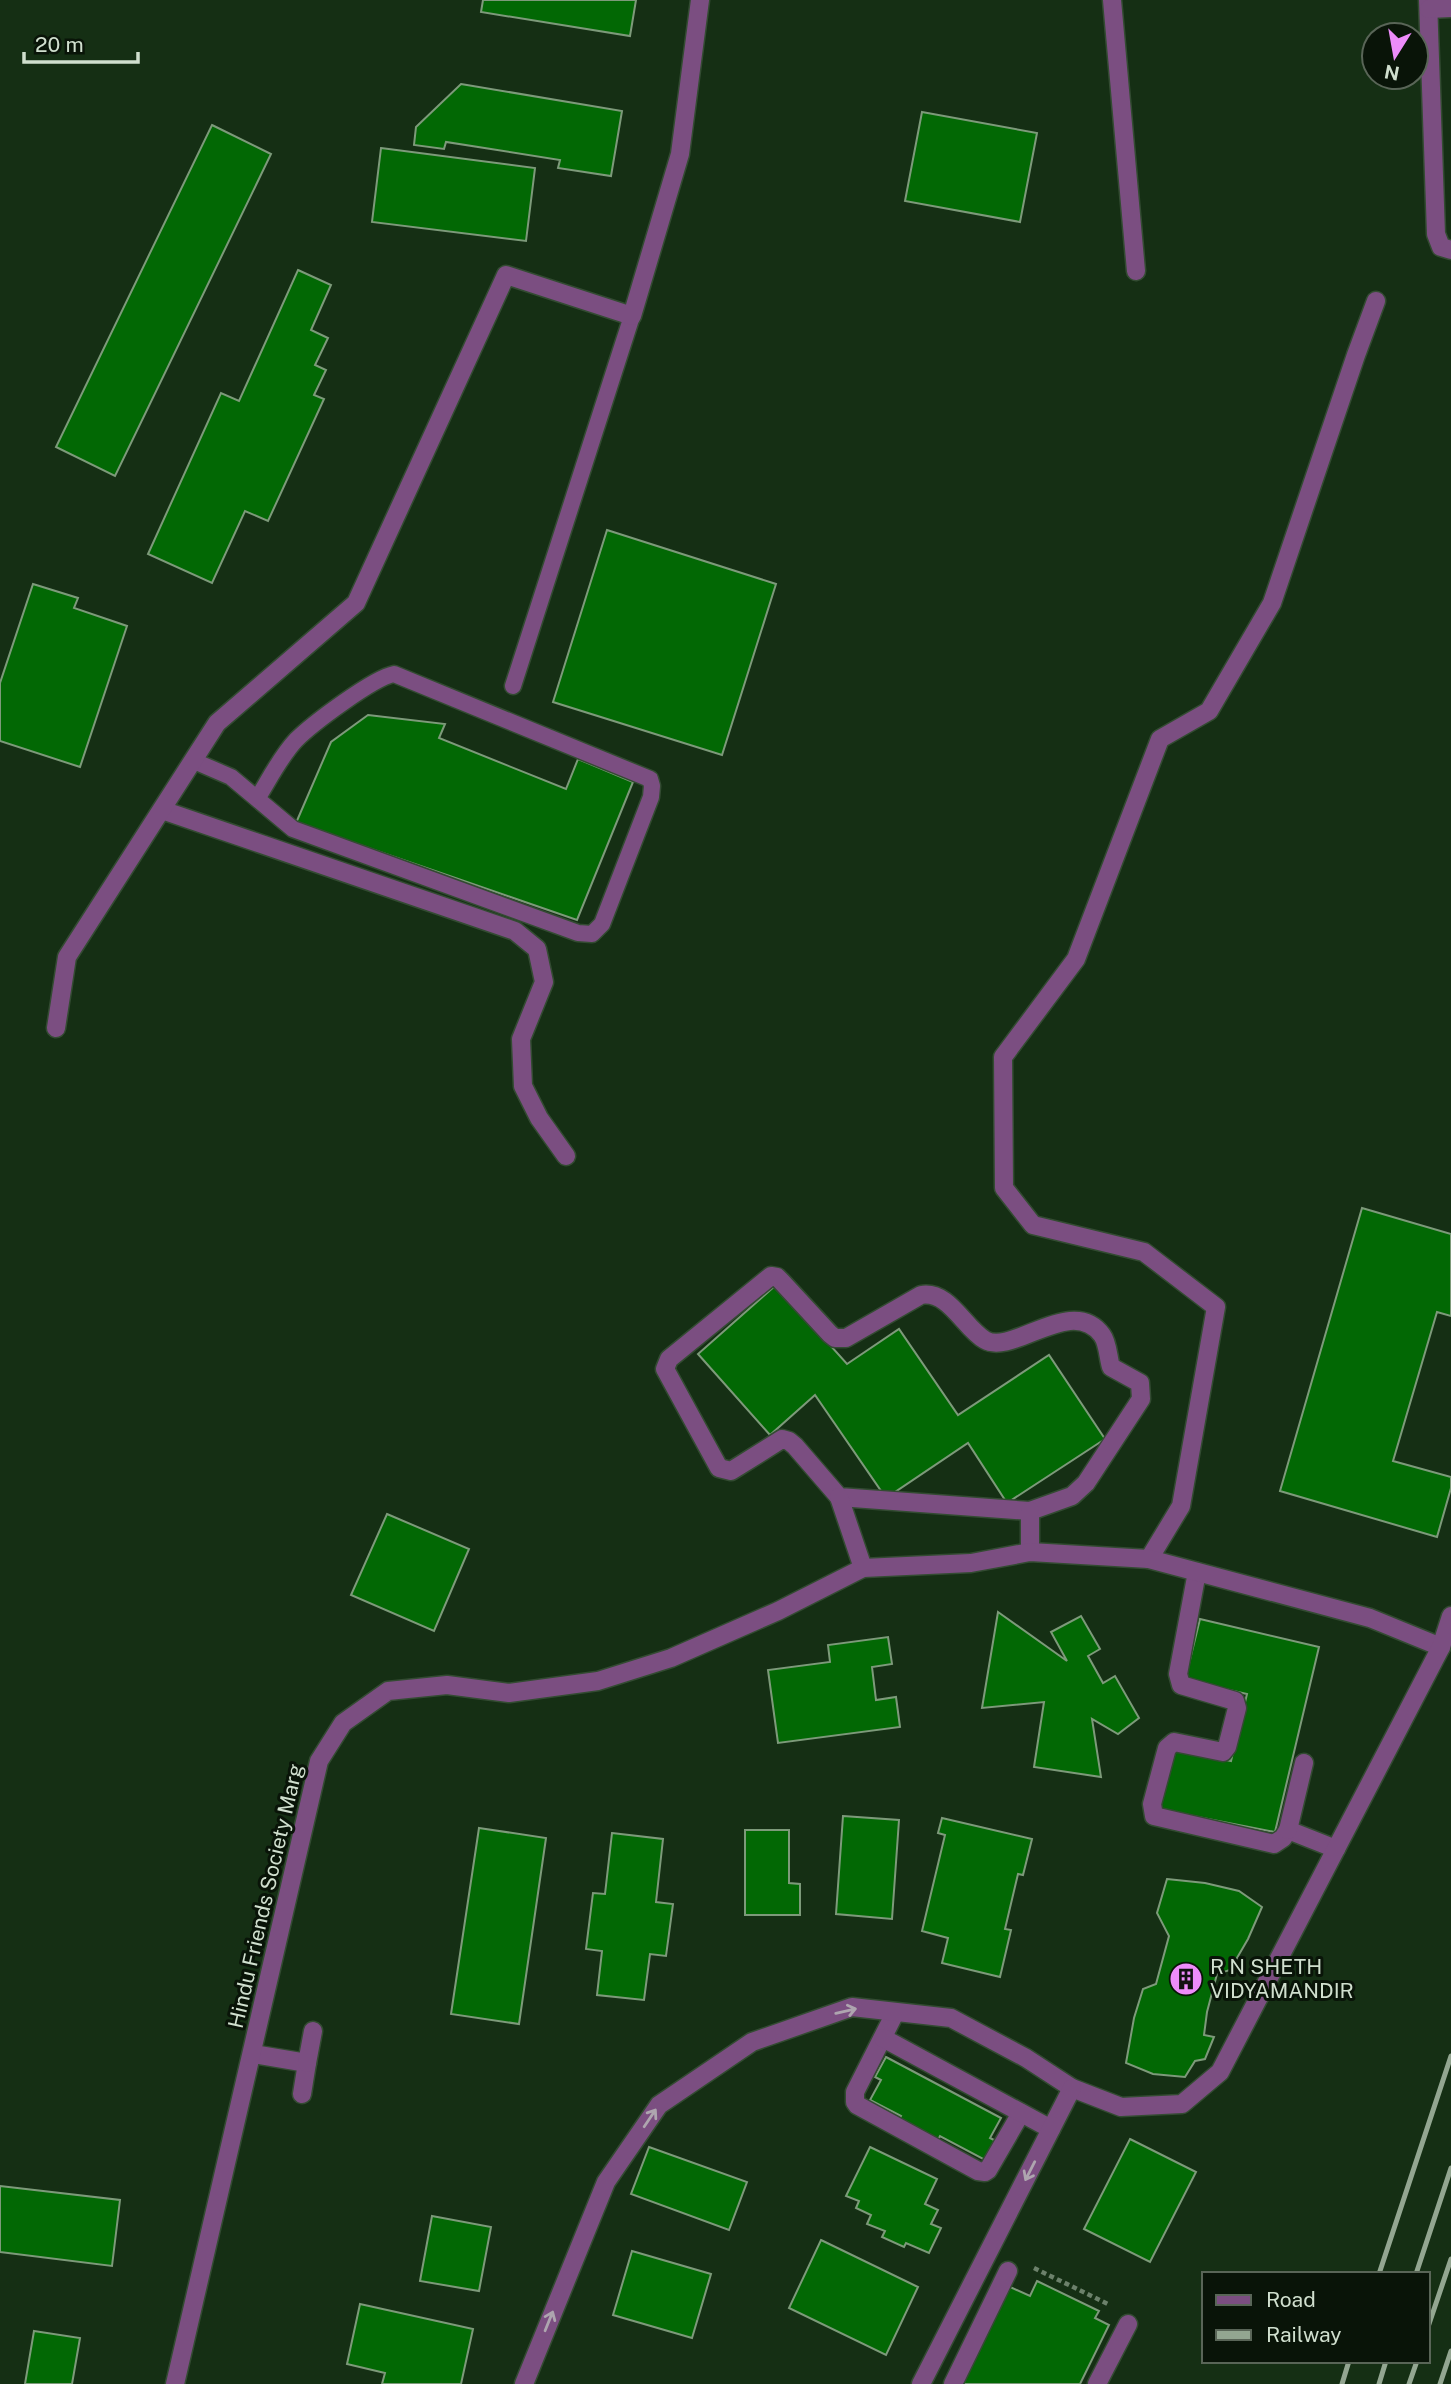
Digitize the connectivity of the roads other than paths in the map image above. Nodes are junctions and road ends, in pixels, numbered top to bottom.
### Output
1 (700, 0) edge
2 (1112, 0) edge
3 (1429, 5) edge
4 (1451, 8) edge
5 (1451, 250) edge
6 (1136, 271) dead end
7 (1377, 301) dead end
8 (632, 316) junction
9 (513, 687) dead end
10 (194, 761) junction
11 (257, 799) junction
12 (162, 810) junction
13 (56, 1028) dead end
14 (566, 1156) dead end
15 (839, 1497) junction
16 (1030, 1511) junction
17 (1030, 1552) junction
18 (1149, 1559) junction
19 (863, 1568) junction
20 (1197, 1572) junction
21 (1451, 1616) edge
22 (1441, 1647) junction
23 (1304, 1763) dead end
24 (1288, 1830) junction
25 (1336, 1849) junction
26 (895, 2013) junction
27 (313, 2031) dead end
28 (883, 2038) junction
29 (253, 2053) junction
30 (307, 2063) junction
31 (1072, 2088) junction
32 (302, 2094) dead end
33 (1021, 2113) junction
34 (1051, 2129) junction
35 (1008, 2271) road end
36 (1128, 2325) road end
37 (175, 2384) edge
38 (524, 2384) edge
39 (921, 2384) edge
40 (953, 2384) edge
41 (1097, 2384) edge

1 - 8 street
2 - 6 street
3 - 4 street
3 - 5 street
7 - 18 street
8 - 9 lane
8 - 10 street
10 - 11 lane
10 - 12 street
11 - 11 lane
12 - 13 street
12 - 14 street
15 - 16 street
15 - 16 street
15 - 19 street
16 - 17 street
17 - 18 street, Hindu Friends Society Marg
17 - 19 street, Hindu Friends Society Marg
18 - 20 street, Hindu Friends Society Marg
19 - 29 street, Hindu Friends Society Marg
20 - 22 street, Hindu Friends Society Marg
20 - 24 street
21 - 22 street
22 - 25 street
23 - 24 street
24 - 25 street
25 - 31 street
26 - 28 street
26 - 31 street
38 -> 26 street
27 - 30 street
28 - 33 street
28 - 33 street
29 - 30 street
29 - 37 street, Hindu Friends Society Marg
30 - 32 street
31 - 34 street
33 - 34 street
34 -> 39 street
35 - 40 street
36 - 41 street

